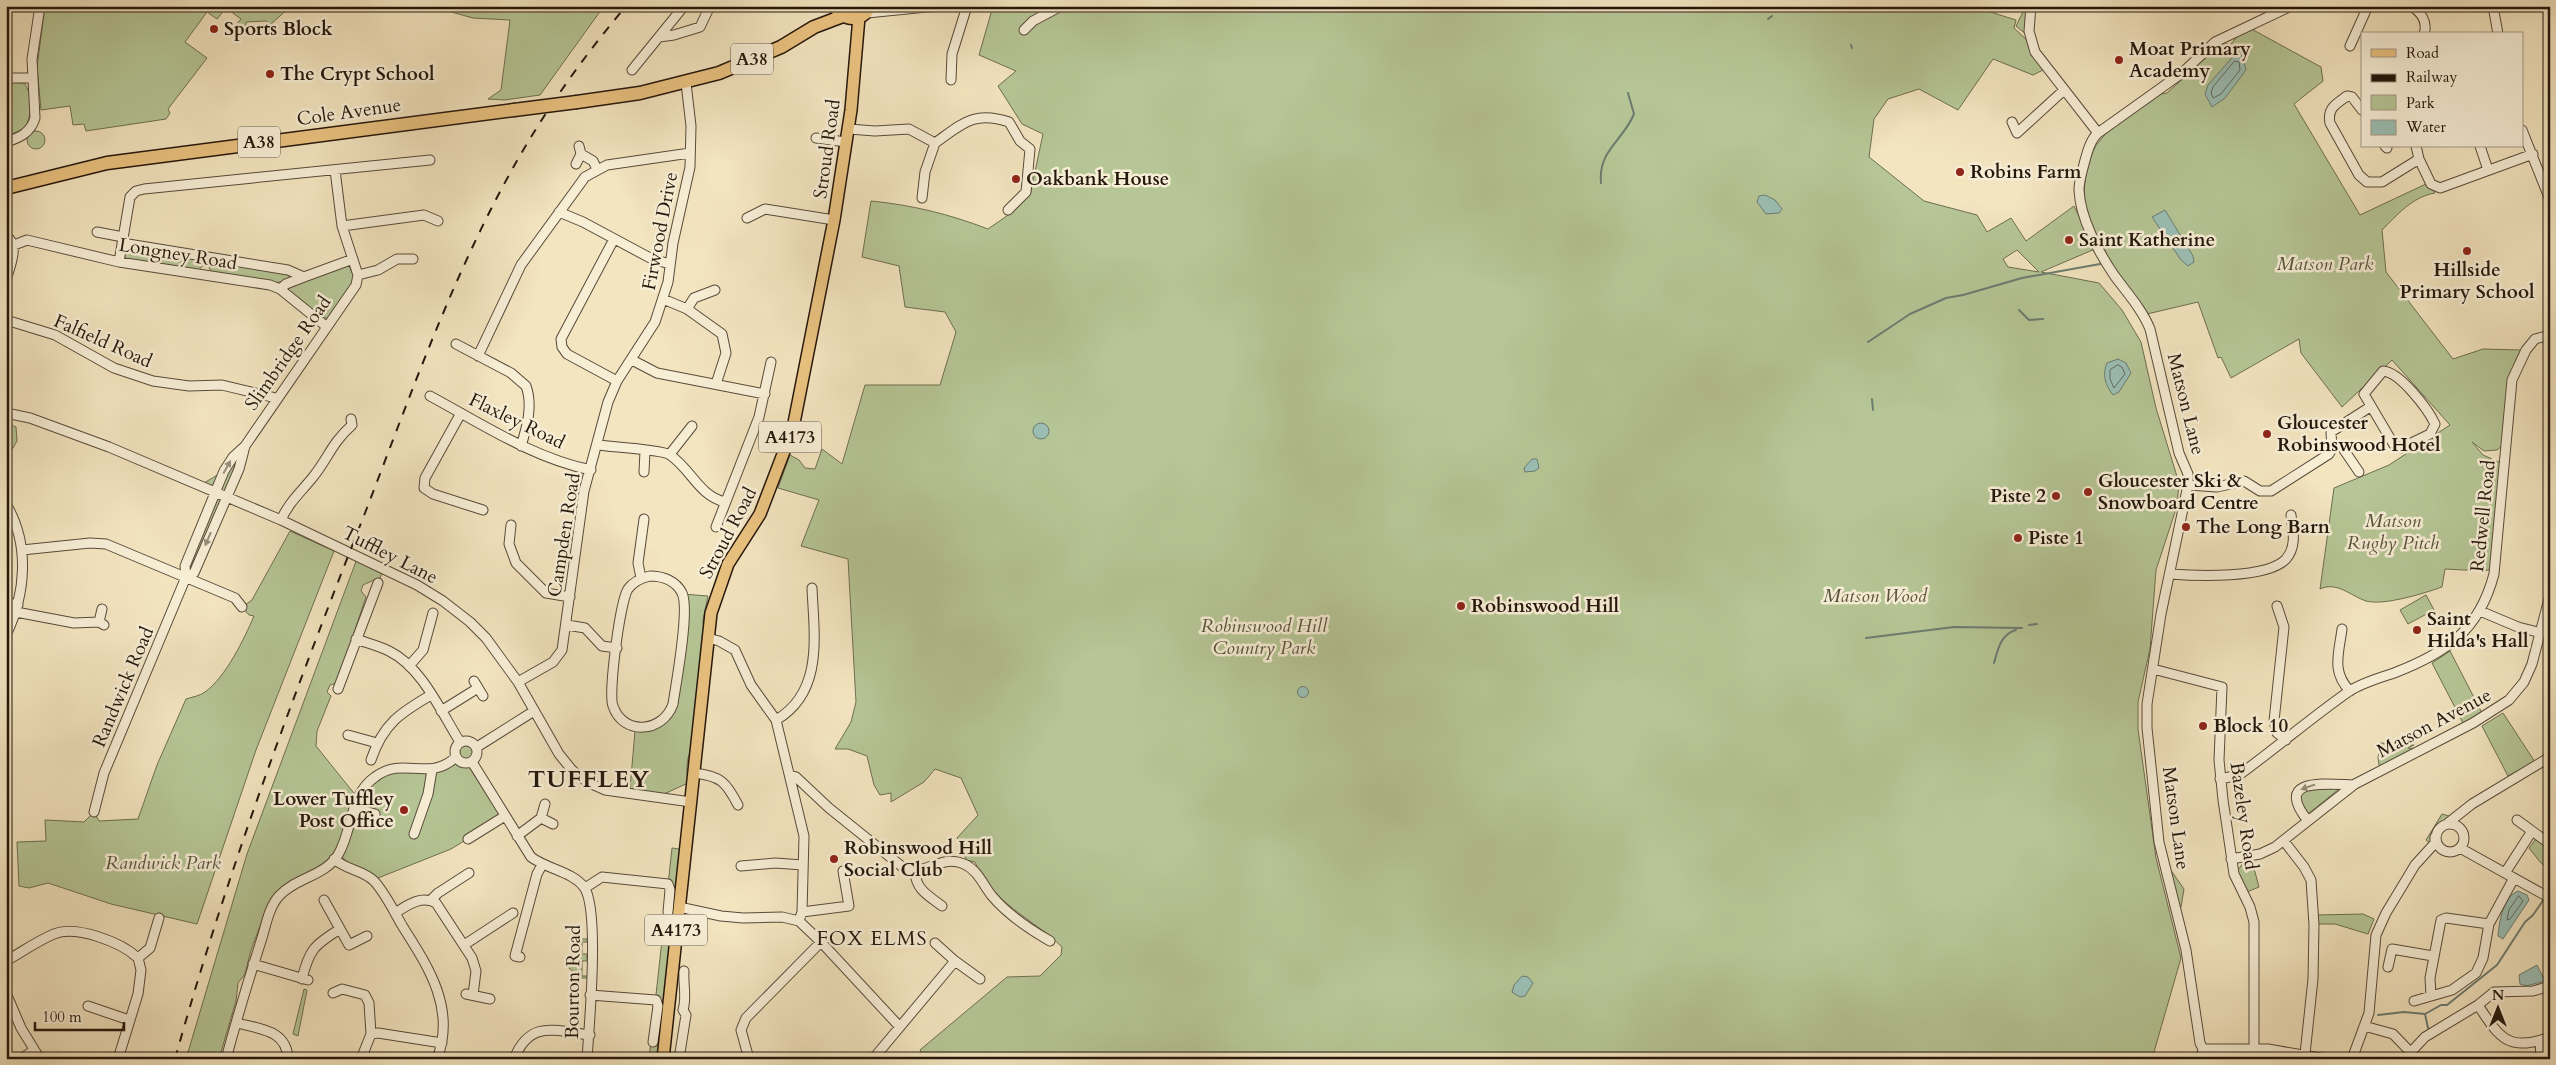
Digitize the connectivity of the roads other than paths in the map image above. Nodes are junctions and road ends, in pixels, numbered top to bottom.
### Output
1 (40, 6) edge
2 (684, 6) edge
3 (710, 6) edge
4 (937, 6) edge
5 (967, 6) edge
6 (1061, 6) edge
7 (2031, 6) edge
8 (2291, 6) edge
9 (2368, 6) edge
10 (2411, 6) edge
11 (2545, 6) edge
12 (931, 7) edge
13 (2496, 7) edge
14 (857, 11) edge
15 (2550, 13) edge
16 (1026, 25) dead end
17 (2424, 32) edge
18 (2498, 32) edge
19 (660, 37) junction
20 (2349, 46) dead end
21 (632, 70) dead end
22 (6, 78) edge
23 (33, 78) junction
24 (952, 80) dead end
25 (686, 83) junction
26 (2064, 90) junction
27 (2361, 109) edge
28 (2012, 122) dead end
29 (848, 129) junction
30 (2098, 133) junction
31 (2524, 134) edge
32 (816, 138) dead end
33 (6, 142) edge
34 (846, 142) junction
35 (935, 143) junction
36 (2416, 148) edge
37 (2481, 148) edge
38 (690, 153) junction
39 (2533, 154) junction
40 (2419, 159) junction
41 (430, 160) dead end
42 (576, 164) dead end
43 (597, 169) junction
44 (335, 170) junction
45 (2488, 170) junction
46 (6, 188) edge
47 (921, 199) dead end
48 (2550, 200) edge
49 (1008, 210) dead end
50 (559, 212) junction
51 (752, 218) dead end
52 (834, 220) junction
53 (438, 221) dead end
54 (342, 226) junction
55 (97, 232) dead end
56 (6, 236) edge
57 (614, 239) junction
58 (122, 240) junction
59 (14, 245) junction
60 (208, 257) junction
61 (353, 259) junction
62 (413, 259) dead end
63 (119, 262) junction
64 (670, 264) junction
65 (206, 276) junction
66 (304, 277) junction
67 (358, 277) junction
68 (6, 280) edge
69 (280, 290) junction
70 (713, 292) dead end
71 (663, 299) junction
72 (687, 309) junction
73 (6, 320) edge
74 (326, 327) junction
75 (2550, 335) edge
76 (456, 344) dead end
77 (478, 356) junction
78 (632, 360) junction
79 (767, 368) dead end
80 (620, 378) junction
81 (716, 384) junction
82 (765, 394) junction
83 (430, 396) dead end
84 (276, 398) junction
85 (2370, 406) junction
86 (6, 413) edge
87 (461, 413) junction
88 (353, 424) dead end
89 (692, 426) dead end
90 (2332, 444) junction
91 (598, 445) junction
92 (245, 446) junction
93 (521, 446) junction
94 (644, 451) junction
95 (670, 454) junction
96 (591, 470) junction
97 (644, 472) dead end
98 (2359, 472) dead end
99 (2188, 486) junction
100 (216, 493) junction
101 (226, 497) junction
102 (725, 502) junction
103 (6, 504) edge
104 (483, 510) dead end
105 (2550, 510) edge
106 (644, 519) dead end
107 (2294, 519) dead end
108 (281, 520) junction
109 (511, 525) dead end
110 (716, 527) dead end
111 (2550, 531) edge
112 (22, 550) junction
113 (2170, 574) junction
114 (186, 577) junction
115 (641, 578) junction
116 (365, 588) dead end
117 (2550, 595) edge
118 (823, 596) dead end
119 (570, 597) junction
120 (6, 602) edge
121 (2277, 606) dead end
122 (17, 608) junction
123 (242, 608) dead end
124 (102, 609) dead end
125 (2480, 611) junction
126 (433, 613) dead end
127 (567, 625) junction
128 (2342, 629) dead end
129 (2540, 633) junction
130 (6, 635) edge
131 (708, 638) junction
132 (356, 639) junction
133 (617, 648) junction
134 (409, 666) junction
135 (2153, 669) junction
136 (518, 682) junction
137 (478, 688) dead end
138 (338, 689) dead end
139 (2350, 691) junction
140 (431, 695) junction
141 (441, 711) junction
142 (534, 711) junction
143 (776, 720) junction
144 (348, 734) dead end
145 (2286, 740) junction
146 (460, 742) junction
147 (377, 744) junction
148 (477, 747) junction
149 (456, 757) junction
150 (2550, 757) edge
151 (371, 760) dead end
152 (472, 762) junction
153 (432, 770) junction
154 (694, 773) junction
155 (791, 776) junction
156 (2220, 779) junction
157 (2353, 786) junction
158 (691, 802) junction
159 (738, 802) dead end
160 (545, 804) dead end
161 (2472, 804) junction
162 (354, 808) junction
163 (94, 812) dead end
164 (375, 814) dead end
165 (506, 816) junction
166 (541, 818) junction
167 (2517, 820) dead end
168 (2308, 821) junction
169 (2448, 823) junction
170 (553, 824) dead end
171 (2459, 827) junction
172 (2532, 831) junction
173 (414, 834) dead end
174 (517, 836) junction
175 (2435, 837) junction
176 (468, 839) dead end
177 (2284, 841) junction
178 (2550, 844) edge
179 (2462, 845) junction
180 (2441, 849) junction
181 (2422, 858) junction
182 (334, 859) junction
183 (2231, 859) junction
184 (542, 865) junction
185 (803, 865) junction
186 (741, 866) dead end
187 (843, 871) dead end
188 (915, 872) junction
189 (463, 873) dead end
190 (2505, 873) junction
191 (2514, 878) junction
192 (584, 888) junction
193 (2550, 898) edge
194 (324, 900) dead end
195 (431, 900) junction
196 (942, 906) dead end
197 (679, 907) junction
198 (395, 912) junction
199 (668, 912) dead end
200 (802, 912) junction
201 (513, 913) dead end
202 (158, 921) dead end
203 (799, 921) junction
204 (2489, 924) junction
205 (340, 929) junction
206 (367, 936) dead end
207 (821, 942) junction
208 (934, 942) dead end
209 (1050, 942) dead end
210 (464, 945) junction
211 (2433, 956) junction
212 (520, 957) dead end
213 (138, 958) junction
214 (6, 961) edge
215 (955, 961) junction
216 (253, 964) junction
217 (2388, 967) dead end
218 (684, 971) dead end
219 (980, 979) dead end
220 (2550, 986) edge
221 (6, 993) edge
222 (333, 994) dead end
223 (590, 995) junction
224 (2431, 996) junction
225 (490, 999) dead end
226 (2414, 1001) dead end
227 (2478, 1005) junction
228 (88, 1006) dead end
229 (668, 1008) junction
230 (683, 1010) junction
231 (129, 1020) junction
232 (236, 1023) junction
233 (899, 1026) junction
234 (2364, 1026) junction
235 (371, 1034) junction
236 (590, 1035) junction
237 (2550, 1037) edge
238 (2540, 1041) junction
239 (653, 1042) dead end
240 (442, 1043) junction
241 (2254, 1048) junction
242 (2203, 1049) junction
243 (34, 1050) junction
244 (2305, 1054) junction
245 (2414, 1056) edge
246 (22, 1059) edge
247 (40, 1059) edge
248 (118, 1059) edge
249 (226, 1059) edge
250 (288, 1059) edge
251 (361, 1059) edge
252 (437, 1059) edge
253 (514, 1059) edge
254 (587, 1059) edge
255 (663, 1059) edge
256 (679, 1059) edge
257 (749, 1059) edge
258 (873, 1059) edge
259 (2201, 1059) edge
260 (2326, 1059) edge
261 (2352, 1059) edge
262 (2541, 1059) edge

1 - 23 street
2 - 19 street
3 - 19 street
4 - 12 street
5 - 24 street
6 - 16 street
7 - 26 street
8 - 30 street, Matson Lane
9 - 20 street
10 - 17 street
11 - 15 street
12 - 14 street
13 - 18 street
14 - 25 highway, A38
14 - 29 main road, Stroud Road / A4173
19 - 21 street
22 - 23 street
23 - 33 street
25 - 38 street, Firwood Drive
25 - 46 highway, Cole Avenue / A38, bridge
26 - 28 street
26 - 30 street
27 - 40 street
29 - 34 main road, Stroud Road / A4173
29 - 35 street
30 - 99 street, Matson Lane
31 - 39 street
32 - 34 street
34 - 52 main road, Stroud Road / A4173
35 - 47 street
35 - 49 street
36 - 40 street
37 - 45 street
38 - 43 street
38 - 64 street, Firwood Drive
39 - 45 street
39 - 48 street
40 - 45 street
41 - 44 street
42 - 43 street
43 - 50 street
44 - 54 street
44 - 58 street
50 - 57 street
50 - 77 street
51 - 52 street
52 - 131 main road, Stroud Road / A4173
53 - 54 street
54 - 61 street
55 - 58 street
56 - 59 street
57 - 64 street
57 - 80 street
58 - 60 street
58 - 63 street
59 - 63 street, Longney Road
59 - 68 street
60 - 65 street
60 - 66 street
61 - 66 street
61 - 67 street
62 - 67 street
63 - 65 street, Longney Road
64 - 71 street, Firwood Drive
65 - 69 street, Longney Road
66 - 69 street
67 - 74 street, Slimbridge Road
69 - 74 street, Longney Road
70 - 72 street
71 - 72 street
71 - 78 street, Firwood Drive
72 - 81 street
73 - 84 street, Falfield Road
74 - 84 street, Slimbridge Road
75 - 125 street, Redwell Road
76 - 77 street
77 - 93 street
78 - 80 street, Firwood Drive
78 - 81 street
79 - 82 street
80 - 91 street, Campden Road
81 - 82 street
82 - 102 street
83 - 87 street, Flaxley Road
84 - 92 street, Slimbridge Road
85 - 85 street
85 - 90 street
86 - 100 street, Tuffley Lane
87 - 93 street, Flaxley Road
87 - 104 street
88 - 108 street
89 - 95 street
90 - 98 street
90 - 99 street
91 - 94 street
91 - 96 street, Campden Road
100 -> 92 street, Slimbridge Road
92 - 101 street, Slimbridge Road
93 - 96 street, Flaxley Road
94 - 95 street
94 - 97 street
95 - 102 street
96 - 119 street, Campden Road
99 - 113 street, Matson Lane
100 - 101 street, Tuffley Lane
100 - 114 street, Randwick Road
101 - 108 street, Tuffley Lane
101 -> 114 street, Randwick Road
102 - 110 street
103 - 112 street
105 - 111 street
106 - 115 street
107 - 113 street
108 - 136 street, Tuffley Lane
109 - 119 street
112 - 114 street
112 - 122 street
113 - 135 street, Matson Lane
114 - 123 street
114 - 163 street, Randwick Road
115 - 133 street
115 - 133 street
116 - 132 street
117 - 129 street, Matson Avenue
118 - 143 street
119 - 127 street, Campden Road
120 - 122 street
121 - 145 street
122 - 124 street
122 - 130 street
125 - 129 street
125 - 139 street, Redwell Road
126 - 134 street
127 - 133 street
127 - 136 street, Campden Road
128 - 139 street
129 - 157 street, Matson Avenue
131 - 143 street
131 - 154 main road, Stroud Road / A4173
132 - 134 street
132 - 138 street
134 - 140 street
135 - 156 street, Bazeley Road
135 - 242 street, Matson Lane
136 - 142 street, Tuffley Lane
137 - 141 street
139 - 145 street, Redwell Road
140 - 141 street
140 - 147 street
141 - 146 street
142 - 148 street
142 - 158 street, Tuffley Lane
143 - 155 street
144 - 147 street
145 - 156 street, Redwell Road
146 - 148 street
146 - 149 street
147 - 151 street
148 - 152 street
149 - 152 street
149 - 153 street
150 - 161 street
152 - 165 street
153 - 162 street
153 - 173 street
154 - 158 main road, Stroud Road / A4173
154 - 159 street
155 - 185 street
155 - 188 street
156 - 183 street, Bazeley Road
157 - 168 street, Matson Avenue
157 -> 168 street
158 - 197 main road, Stroud Road / A4173
160 - 166 street
161 - 169 street
161 - 171 street
162 - 164 street
162 - 182 street
165 - 174 street
165 - 176 street
166 - 170 street
166 - 174 street
167 - 172 street
168 - 177 street, Matson Avenue
169 - 171 street
169 - 175 street
171 - 179 street
172 - 178 street
172 - 190 street
174 - 184 street
175 - 180 street
175 - 181 street
177 - 183 street, Matson Avenue
177 - 244 street
179 - 180 street
179 - 190 street
180 - 181 street
181 - 234 street
182 - 198 street
182 - 216 street
183 - 241 street, Bazeley Road
184 - 192 street
184 - 212 street
185 - 186 street
185 - 200 street
187 - 200 street
188 - 196 street
188 - 209 street
189 - 195 street
190 - 191 street
191 - 193 street
191 - 204 street
192 - 199 street
192 - 223 street, Bourton Road
194 - 205 street
195 - 198 street
195 - 210 street
197 - 203 street
197 - 229 main road, Stroud Road / A4173
198 - 240 street
200 - 203 street
201 - 210 street
202 - 213 street
203 - 207 street
204 - 211 street
204 - 224 street
205 - 206 street
205 - 216 street
207 - 233 street
207 - 257 street
208 - 215 street
210 - 225 street
211 - 217 street
211 - 224 street
213 - 214 street
213 - 231 street
215 - 219 street
215 - 233 street
216 - 232 street
218 - 230 street
220 - 227 street
221 - 243 street
222 - 235 street
223 - 236 street, Bourton Road
223 - 239 street
224 - 226 street
227 - 238 street
227 - 245 street
228 - 231 street
229 - 230 street
229 - 255 main road, Stroud Road / A4173
230 - 256 street
231 - 248 street
232 - 249 street
232 - 250 street
233 - 258 street
234 - 245 street
234 - 261 street
235 - 240 street
235 - 251 street
236 - 253 street
236 - 254 street, Bourton Road
237 - 238 street
238 - 262 street
240 - 252 street
241 - 242 street
241 - 244 street
242 - 259 street
243 - 246 street
243 - 247 street
244 - 260 street

